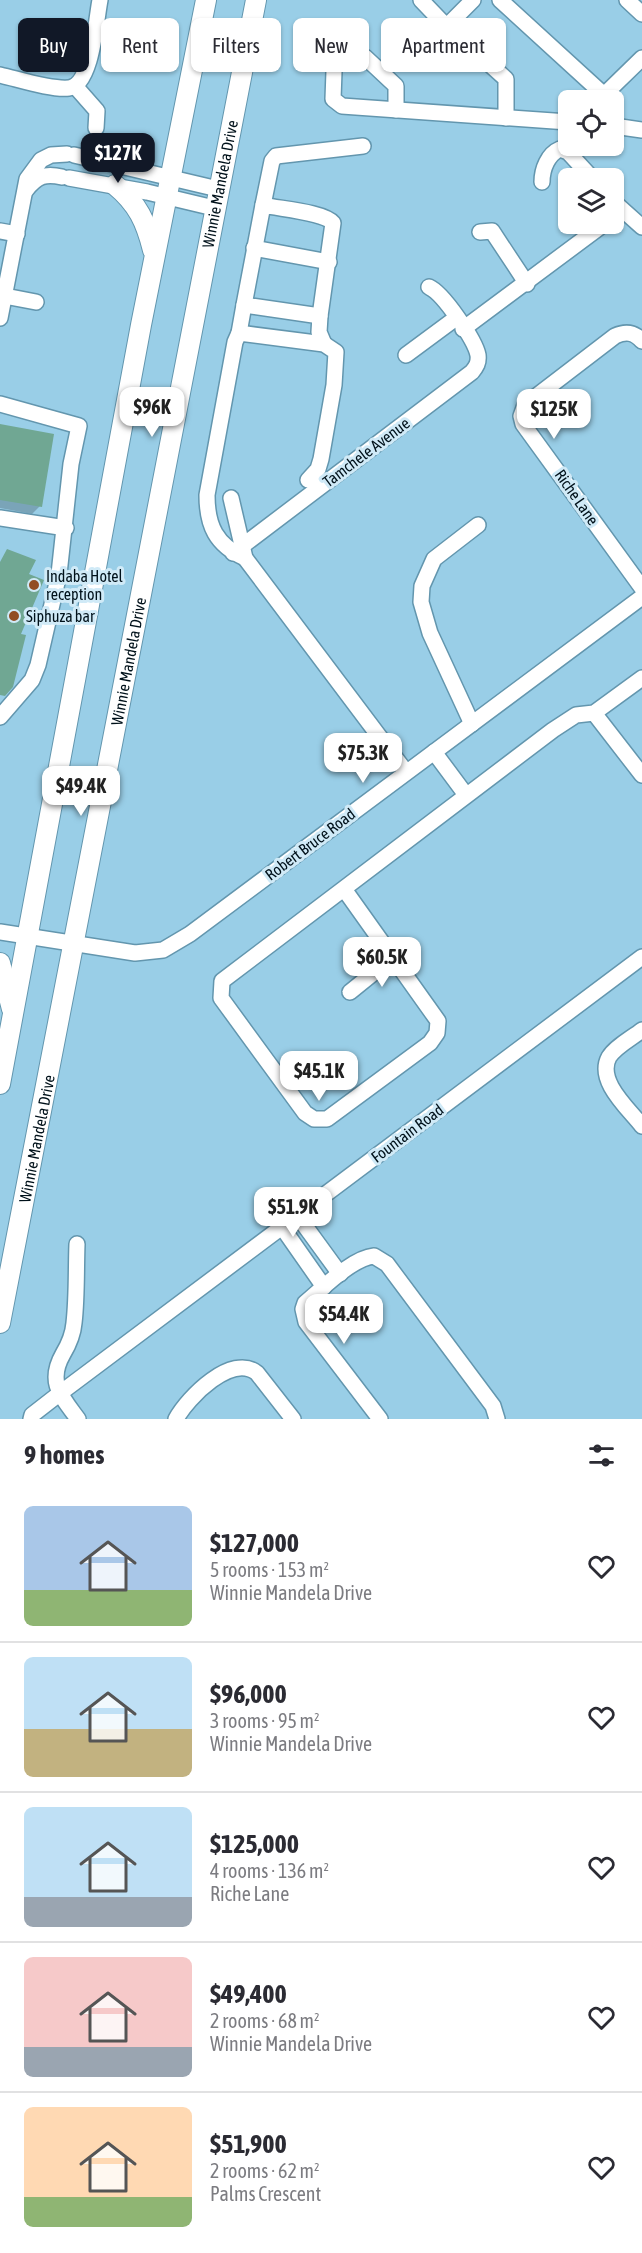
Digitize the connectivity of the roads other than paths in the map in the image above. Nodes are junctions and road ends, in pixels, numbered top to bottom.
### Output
1 (100, 0) edge
2 (206, 0) edge
3 (256, 0) edge
4 (421, 0) edge
5 (473, 0) edge
6 (627, 0) edge
7 (510, 3) edge
8 (642, 14) edge
9 (642, 58) edge
10 (369, 61) edge
11 (334, 72) edge
12 (498, 72) edge
13 (0, 75) edge
14 (75, 86) junction
15 (596, 90) edge
16 (612, 90) edge
17 (396, 110) junction
18 (506, 118) junction
19 (558, 121) edge
20 (624, 127) edge
21 (96, 128) dead end
22 (642, 130) edge
23 (363, 146) dead end
24 (583, 168) edge
25 (542, 182) dead end
26 (115, 185) junction
27 (168, 187) junction
28 (26, 191) junction
29 (216, 198) junction
30 (263, 205) junction
31 (624, 214) edge
32 (642, 226) edge
33 (0, 231) edge
34 (480, 232) dead end
35 (17, 234) junction
36 (591, 234) edge
37 (254, 248) junction
38 (155, 256) junction
39 (329, 262) junction
40 (527, 284) junction
41 (429, 287) dead end
42 (2, 295) edge
43 (36, 302) dead end
44 (244, 305) junction
45 (320, 316) junction
46 (0, 318) edge
47 (460, 324) junction
48 (239, 333) junction
49 (642, 341) edge
50 (324, 344) junction
51 (406, 355) dead end
52 (0, 404) edge
53 (308, 480) dead end
54 (231, 498) dead end
55 (0, 518) edge
56 (478, 525) dead end
57 (66, 528) junction
58 (240, 552) junction
59 (642, 588) edge
60 (642, 597) edge
61 (642, 678) edge
62 (594, 713) junction
63 (0, 717) edge
64 (472, 724) junction
65 (434, 752) junction
66 (406, 771) junction
67 (642, 776) edge
68 (466, 795) junction
69 (344, 889) junction
70 (0, 932) edge
71 (28, 938) junction
72 (76, 946) junction
73 (642, 957) edge
74 (392, 958) junction
75 (0, 963) edge
76 (350, 992) dead end
77 (13, 1015) junction
78 (642, 1030) edge
79 (0, 1084) edge
80 (642, 1126) edge
81 (297, 1215) junction
82 (282, 1227) junction
83 (77, 1245) dead end
84 (340, 1274) junction
85 (324, 1287) junction
86 (0, 1323) edge
87 (59, 1394) junction
88 (31, 1419) edge
89 (78, 1419) edge
90 (176, 1419) edge
91 (293, 1419) edge
92 (380, 1419) edge
93 (497, 1419) edge

1 - 14 street
2 - 27 main road
3 - 29 main road, Winnie Mandela Drive
4 - 5 street
6 - 8 street
7 - 15 street
9 - 16 street
10 - 17 street
11 - 17 street
12 - 18 street
13 - 14 street
14 - 21 street
17 - 18 street
18 - 19 street
20 - 22 street
23 - 30 street
24 - 25 street
26 - 27 street
26 - 28 street
26 - 38 main road
27 - 28 street
27 - 29 street
27 - 38 main road
28 - 35 street
29 - 72 main road, Winnie Mandela Drive
30 - 37 street
30 - 39 street
31 - 32 street
33 - 35 street
34 - 40 street
35 - 42 street
36 - 40 street
37 - 39 street
37 - 44 street
38 - 71 main road
39 - 45 street
40 - 47 street
41 - 47 street
42 - 43 street
42 - 46 street
44 - 45 street
44 - 48 street
45 - 50 street
47 - 51 street
47 - 58 street, Tamchele Avenue
48 - 50 street
48 - 58 street
49 - 59 street, Riche Lane
50 - 53 street
52 - 57 street
54 - 58 street
55 - 57 street
56 - 64 street
57 - 63 street
58 - 66 street
60 - 64 street, Robert Bruce Road
61 - 62 street
62 - 67 street
62 - 68 street
64 - 65 street, Robert Bruce Road
65 - 66 street, Robert Bruce Road
65 - 68 street
66 - 72 street, Robert Bruce Road
68 - 69 street
69 - 74 street
69 - 74 street
70 - 71 street, Robert Bruce Road
71 - 72 street, Robert Bruce Road
71 - 77 main road
72 - 86 main road, Winnie Mandela Drive
73 - 81 street, Fountain Road
74 - 76 street
75 - 77 main road
77 - 79 main road
78 - 80 street
81 - 82 street, Fountain Road
81 - 84 street
82 - 85 street
82 - 87 street, Fountain Road
83 - 87 street
84 - 85 street
84 - 93 street
85 - 92 street
87 - 88 street, Fountain Road
87 - 89 street
90 - 91 street

